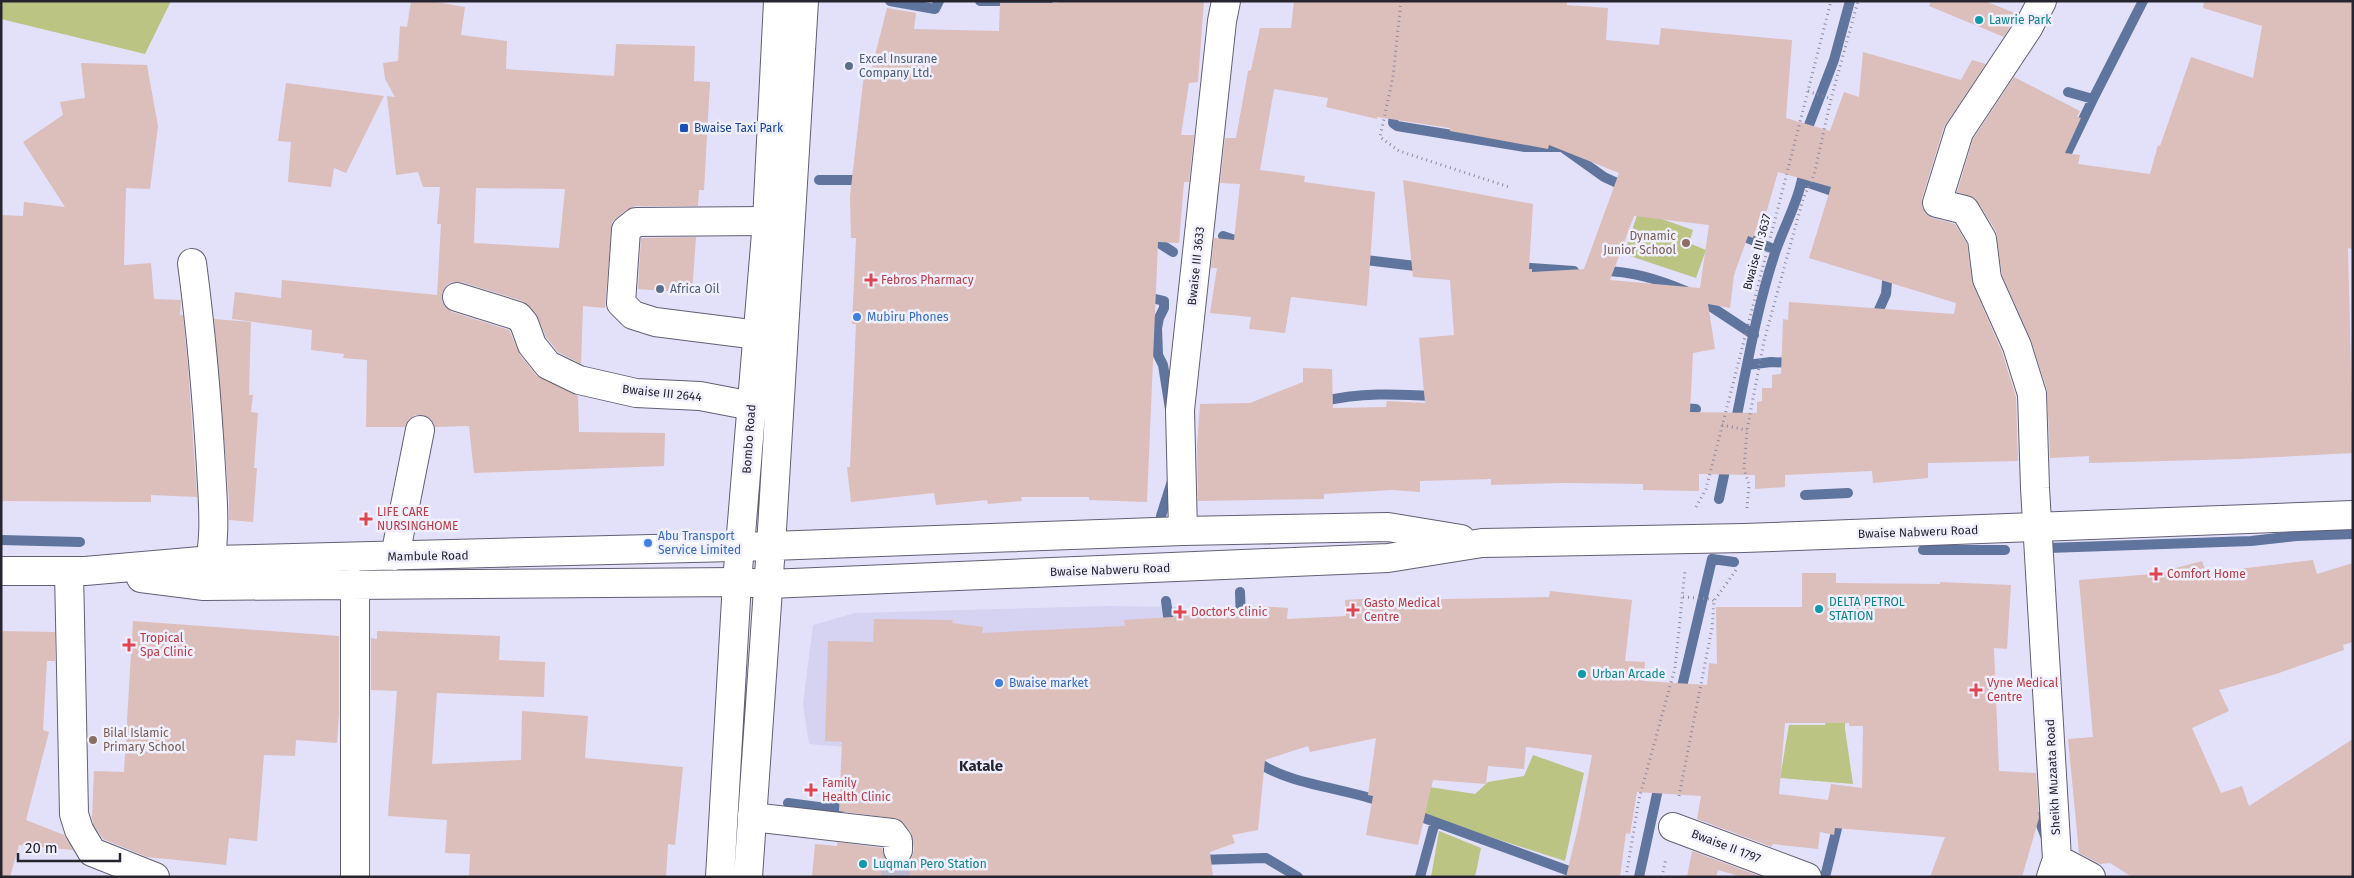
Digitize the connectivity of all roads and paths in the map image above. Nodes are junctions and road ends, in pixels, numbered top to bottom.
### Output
1 (778, 1) edge
2 (804, 1) edge
3 (1226, 1) edge
4 (1401, 1) edge
5 (1830, 1) edge
6 (1858, 1) edge
7 (2042, 1) edge
8 (1808, 91) junction
9 (1831, 99) junction
10 (1509, 187) dead end
11 (767, 221) junction
12 (192, 263) dead end
13 (457, 297) dead end
14 (758, 335) junction
15 (752, 406) junction
16 (1722, 425) junction
17 (420, 430) dead end
18 (1747, 430) junction
19 (1696, 506) dead end
20 (2353, 515) edge
21 (2038, 528) junction
22 (1182, 531) junction
23 (1744, 538) junction
24 (1691, 539) junction
25 (1482, 543) junction
26 (771, 546) junction
27 (741, 548) junction
28 (395, 556) junction
29 (212, 560) junction
30 (1, 571) edge
31 (77, 571) junction
32 (737, 582) junction
33 (355, 584) junction
34 (769, 584) junction
35 (204, 586) junction
36 (1683, 596) junction
37 (1714, 602) junction
38 (752, 817) junction
39 (1673, 827) junction
40 (898, 850) tunnel mouth
41 (2054, 868) edge
42 (155, 877) edge
43 (355, 877) edge
44 (720, 877) edge
45 (748, 877) edge
46 (1626, 877) edge
47 (1662, 877) edge
48 (1807, 877) edge
49 (2091, 877) edge

1 - 11 main road, Bombo Road
2 - 26 main road
3 - 22 main road, Bwaise III 3633
4 - 10 path
5 - 8 path, Bwaise III 3637
6 - 9 path
7 - 21 main road, Sheikh Muzaata Road
8 - 9 path
8 - 16 path, Bwaise III 3637
9 - 18 path
11 - 14 main road, Bombo Road
11 - 14 main road
12 - 29 main road
13 - 15 main road, Bwaise III 2644
14 - 15 main road, Bombo Road
15 - 27 main road, Bombo Road
16 - 18 path
16 - 19 path, Bwaise III 3637
17 - 28 main road
18 - 23 path
20 - 21 main road, Bwaise Nabweru Road
21 - 23 main road, Bwaise Nabweru Road
21 - 41 main road, Sheikh Muzaata Road
22 - 25 main road, Bwaise Nabweru Road
22 - 26 main road, Bwaise Nabweru Road
23 - 24 main road, Bwaise Nabweru Road
23 - 37 path
24 - 25 main road, Bwaise Nabweru Road
24 - 36 path
25 - 34 main road, Bwaise Nabweru Road
26 - 27 main road, Mambule Road
26 - 34 main road
27 - 28 main road, Mambule Road
27 - 32 main road, Bombo Road
28 - 29 main road, Mambule Road
29 - 31 main road, Mambule Road
29 - 35 main road
30 - 31 main road, Mambule Road
31 - 35 main road, Mambule Road
31 - 42 main road
32 - 33 main road, Mambule Road
32 - 34 main road, Bwaise Nabweru Road
32 - 44 main road, Bombo Road
33 - 35 main road, Mambule Road
33 - 43 main road
34 - 38 main road
36 - 37 path
36 - 46 path
37 - 39 path
38 - 40 main road
38 - 45 main road
39 - 47 path
39 - 48 main road, Bwaise II 1797
41 - 49 main road

